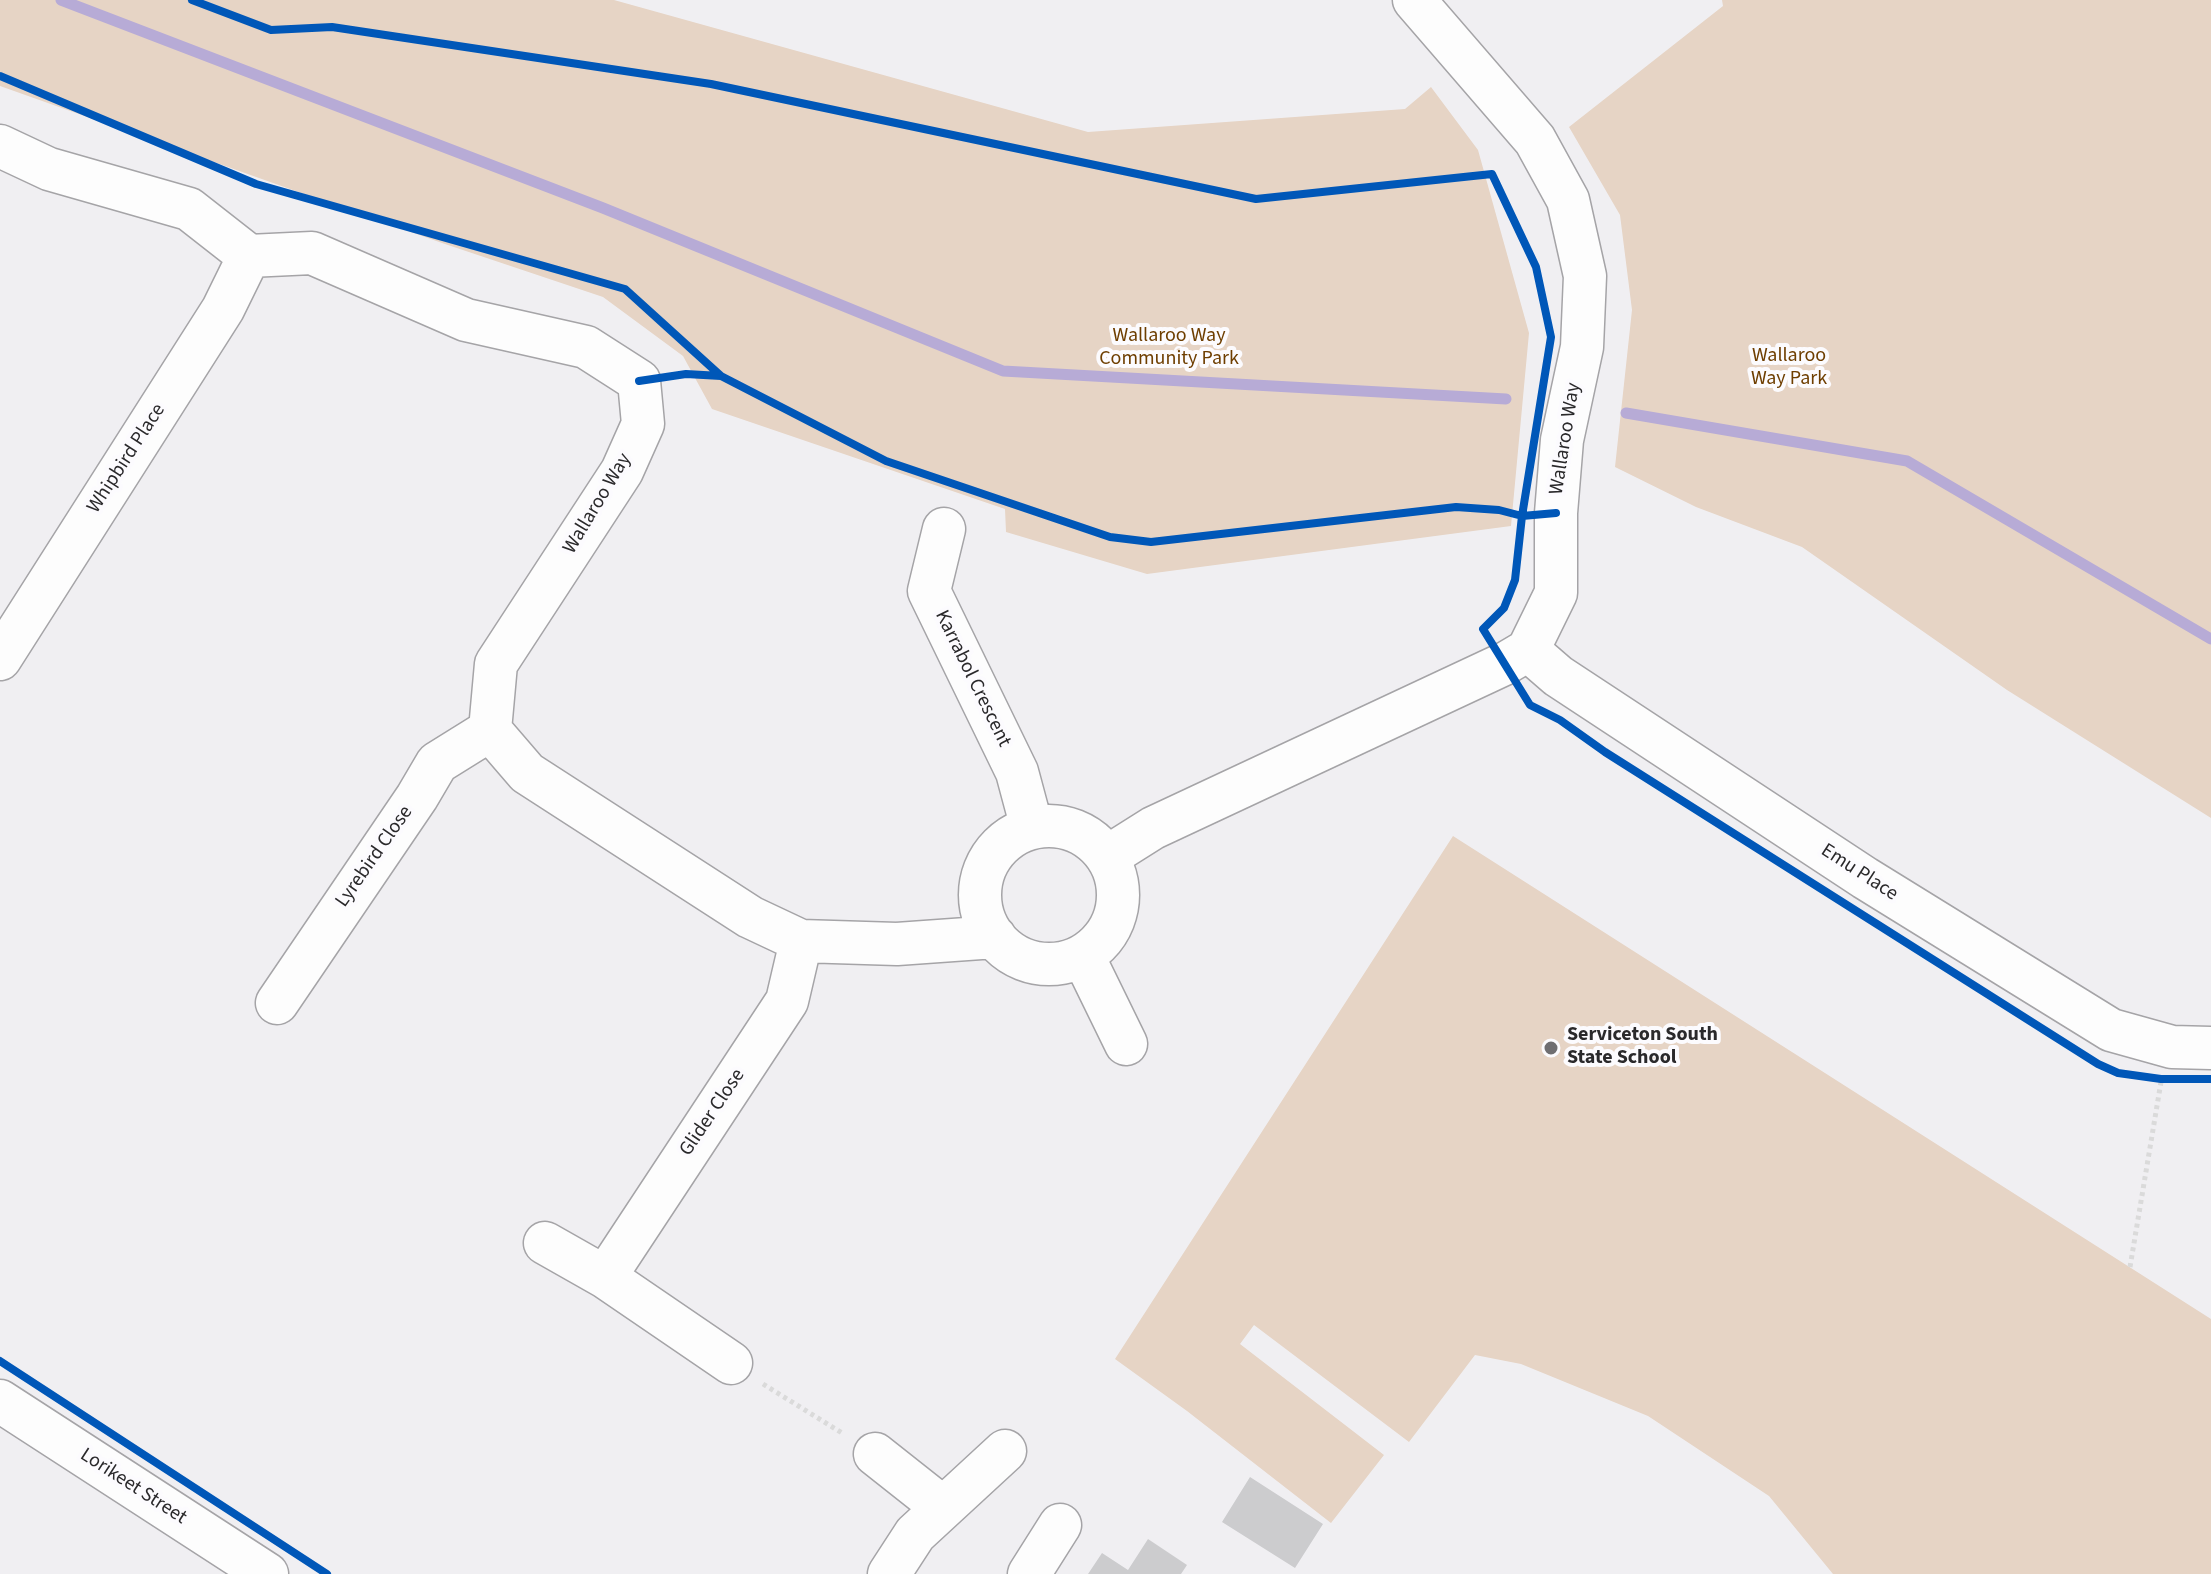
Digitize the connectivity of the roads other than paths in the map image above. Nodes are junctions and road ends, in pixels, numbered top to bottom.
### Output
1 (1414, 0) edge
2 (0, 146) edge
3 (249, 256) junction
4 (944, 529) dead end
5 (1528, 650) junction
6 (0, 659) edge
7 (490, 730) junction
8 (1032, 828) junction
9 (1107, 857) junction
10 (995, 937) junction
11 (801, 941) junction
12 (1083, 956) junction
13 (277, 1003) dead end
14 (1126, 1044) dead end
15 (2211, 1048) edge
16 (545, 1243) dead end
17 (605, 1277) junction
18 (731, 1363) road end
19 (0, 1401) edge
20 (1005, 1451) dead end
21 (875, 1454) road end
22 (942, 1507) junction
23 (1060, 1525) dead end
24 (267, 1574) edge
25 (889, 1574) edge
26 (1029, 1574) edge

1 - 5 street, Wallaroo Way
2 - 3 street
3 - 6 street, Whipbird Place
3 - 7 street, Wallaroo Way
4 - 8 street, Karrabol Crescent
5 - 9 street
5 - 15 street, Emu Place
7 - 11 street
7 - 13 street, Lyrebird Close
8 - 9 street
8 - 10 street
9 - 12 street
10 - 11 street
10 - 12 street
11 - 17 street, Glider Close
12 - 14 street
16 - 17 street
17 - 18 street
19 - 24 street, Lorikeet Street
20 - 22 street
21 - 22 street
22 - 25 street
23 - 26 street

